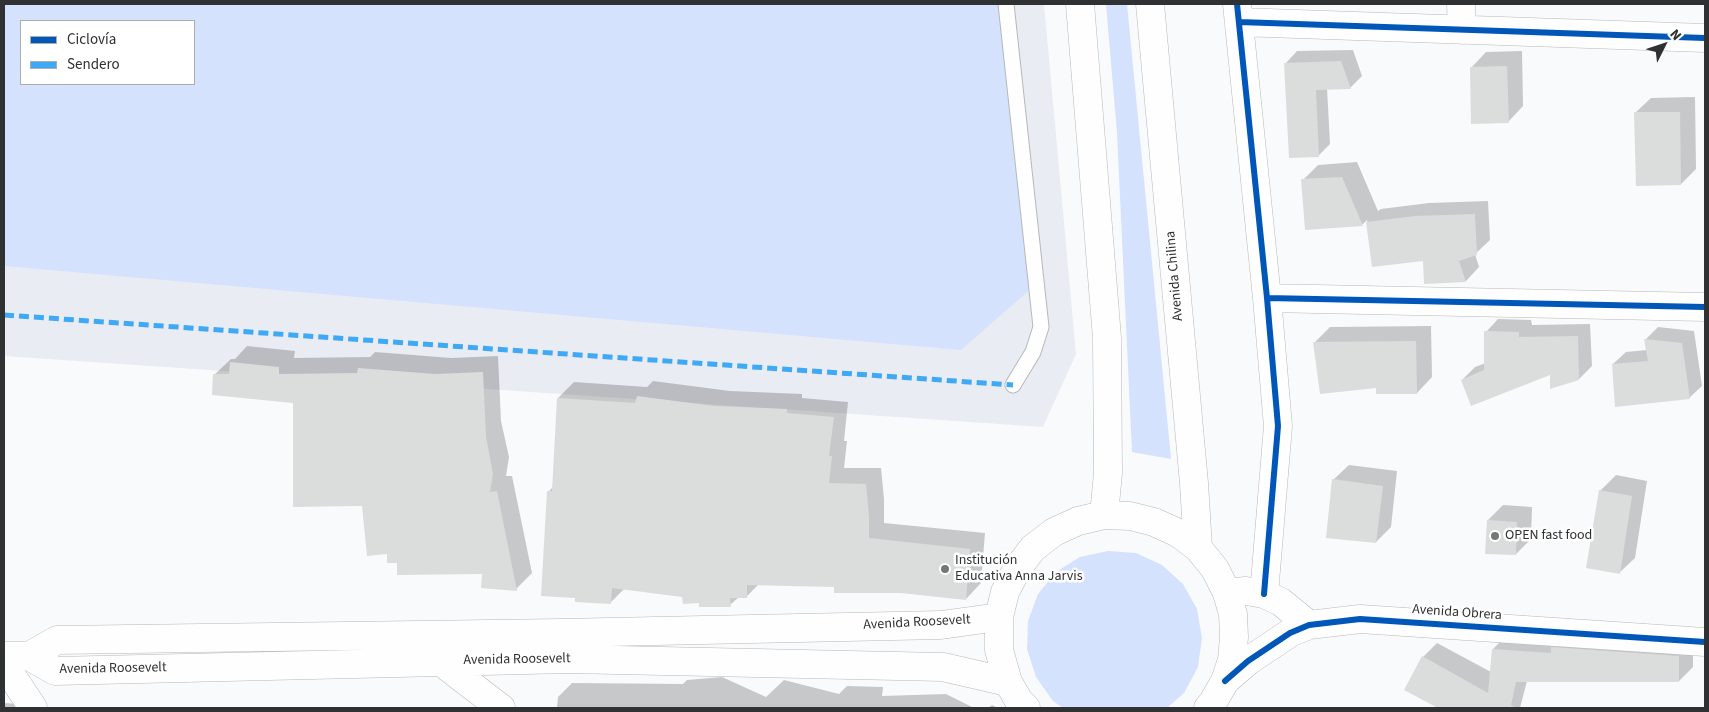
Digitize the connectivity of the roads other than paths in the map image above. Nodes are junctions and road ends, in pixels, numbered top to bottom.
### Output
1 (1006, 4) edge
2 (1080, 4) edge
3 (1150, 4) edge
4 (1238, 13) edge
5 (1461, 17) edge
6 (1705, 38) edge
7 (1267, 298) junction
8 (1705, 307) edge
9 (1013, 385) dead end
10 (1104, 515) junction
11 (1198, 548) junction
12 (1227, 593) junction
13 (1264, 594) junction
14 (999, 617) junction
15 (1309, 625) junction
16 (1705, 642) edge
17 (16, 656) edge
18 (441, 662) junction
19 (4, 664) edge
20 (1224, 681) junction
21 (1008, 682) junction
22 (33, 708) edge
23 (501, 708) edge
24 (1026, 708) edge
25 (1208, 708) edge

1 - 9 lane
2 - 10 main road
3 - 11 main road, Avenida Chilina
4 - 5 main road
4 - 7 main road
5 - 6 main road
7 - 8 main road
7 - 13 main road
10 - 11 main road
10 - 14 main road
11 - 12 main road
12 - 13 main road
12 - 20 main road
13 - 15 main road
14 - 17 main road, Avenida Roosevelt
14 - 21 main road
15 - 16 main road, Avenida Obrera
15 - 20 main road, Avenida Obrera
17 - 18 main road, Avenida Roosevelt
18 - 21 main road, Avenida Roosevelt
18 - 23 main road
19 - 22 main road
20 - 25 main road
21 - 24 main road

